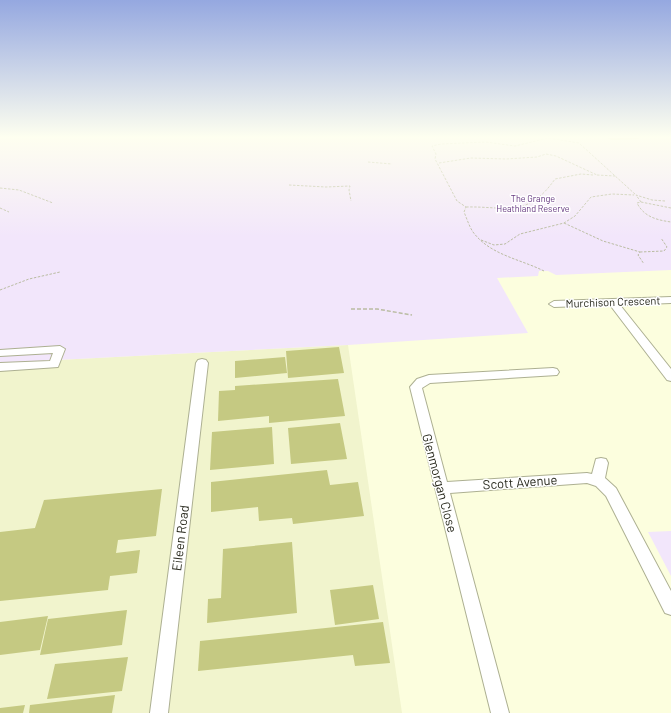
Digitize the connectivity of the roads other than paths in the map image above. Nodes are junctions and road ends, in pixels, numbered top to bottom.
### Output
1 (671, 300) edge
2 (613, 302) junction
3 (554, 304) dead end
4 (0, 353) edge
5 (202, 363) dead end
6 (0, 367) edge
7 (553, 372) dead end
8 (671, 377) edge
9 (601, 463) dead end
10 (598, 481) junction
11 (442, 488) junction
12 (671, 607) edge
13 (159, 713) edge
14 (500, 713) edge

1 - 2 street, Murchison Crescent
2 - 3 street, Murchison Crescent
2 - 8 street
4 - 6 street
5 - 13 street, Eileen Road
7 - 11 street, Glenmorgan Close
9 - 10 street
10 - 11 street, Scott Avenue
10 - 12 street
11 - 14 street, Glenmorgan Close

